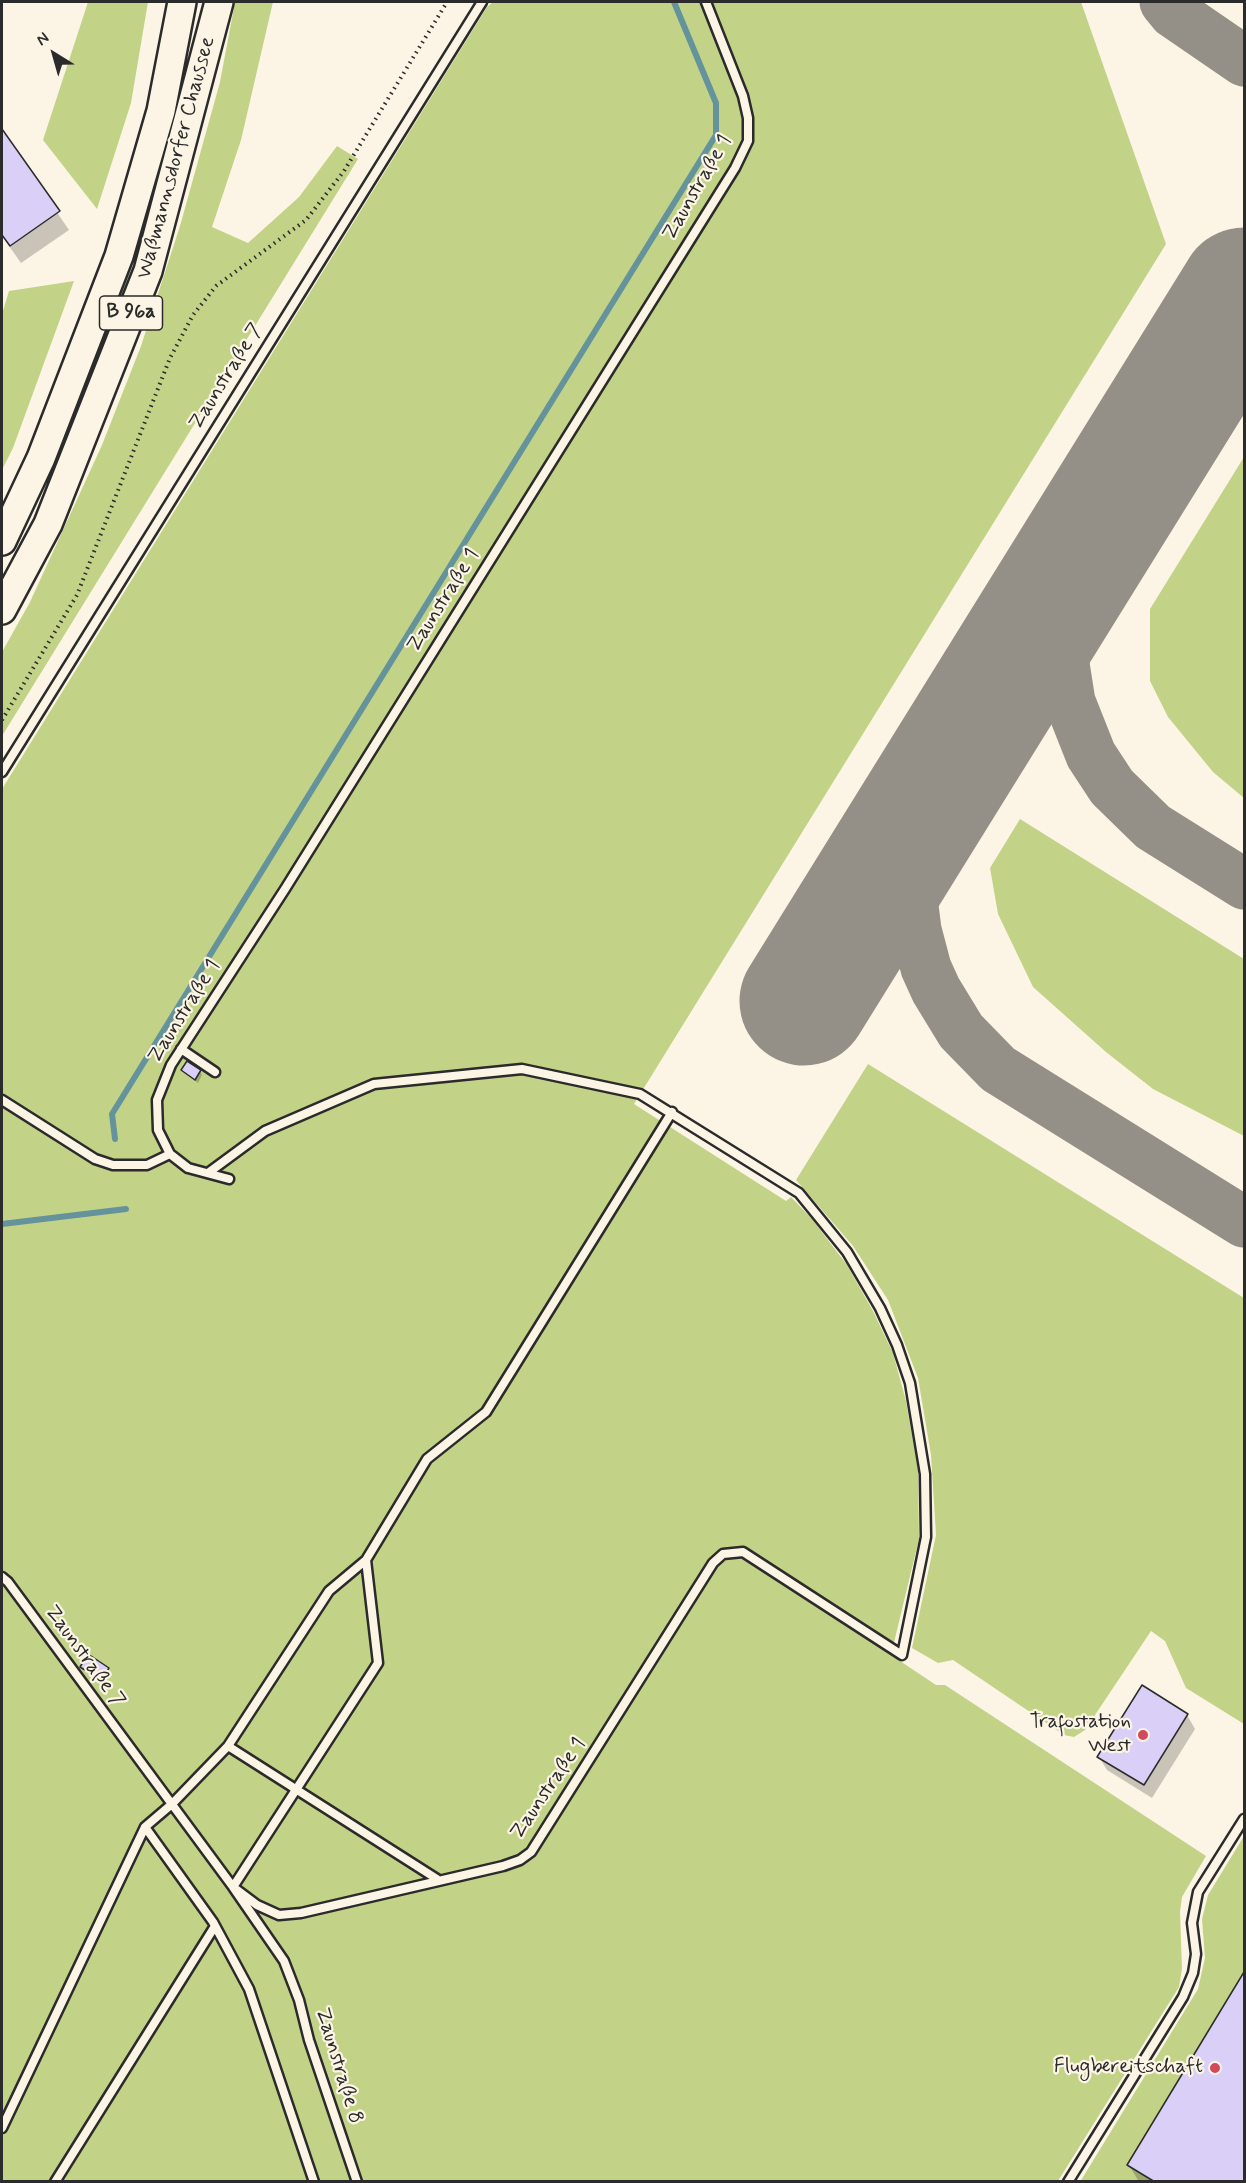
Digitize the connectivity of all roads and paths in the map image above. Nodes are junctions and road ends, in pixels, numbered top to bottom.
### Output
1 (182, 2) edge
2 (219, 2) edge
3 (447, 2) edge
4 (482, 2) edge
5 (706, 2) edge
6 (2, 541) edge
7 (2, 610) edge
8 (2, 720) edge
9 (2, 772) edge
10 (181, 1049) junction
11 (215, 1072) dead end
12 (2, 1100) edge
13 (672, 1112) junction
14 (170, 1154) junction
15 (208, 1173) junction
16 (229, 1179) dead end
17 (366, 1560) junction
18 (2, 1577) edge
19 (228, 1746) junction
20 (136, 1759) joint
21 (296, 1789) junction
22 (172, 1804) junction
23 (1245, 1820) edge
24 (145, 1827) junction
25 (436, 1879) junction
26 (233, 1887) junction
27 (215, 1926) junction
28 (2, 2128) edge
29 (55, 2181) edge
30 (314, 2181) edge
31 (357, 2181) edge
32 (1068, 2181) edge

1 - 6 main road, Waßmannsdorfer Chaussee / B 96a
2 - 7 main road, Waßmannsdorfer Chaussee / B 96a
3 - 8 path
4 - 9 lane, Zaunstraße 7
5 - 10 lane, Zaunstraße 1
10 - 11 lane
10 - 14 lane, Zaunstraße 1
12 - 14 lane
13 - 15 lane
13 - 17 lane
13 - 25 lane, Zaunstraße 1
14 - 15 lane
15 - 16 lane
17 - 19 lane
17 - 21 lane
18 - 20 lane, Zaunstraße 7
19 - 21 lane
19 - 22 lane
20 - 22 lane, Zaunstraße 1
21 - 25 lane
21 - 26 lane
22 - 24 lane
22 - 26 lane, Zaunstraße 1
23 - 32 lane
24 - 27 lane
24 - 28 lane
25 - 26 lane, Zaunstraße 1
26 - 31 lane, Zaunstraße 8
27 - 29 lane
27 - 30 lane

